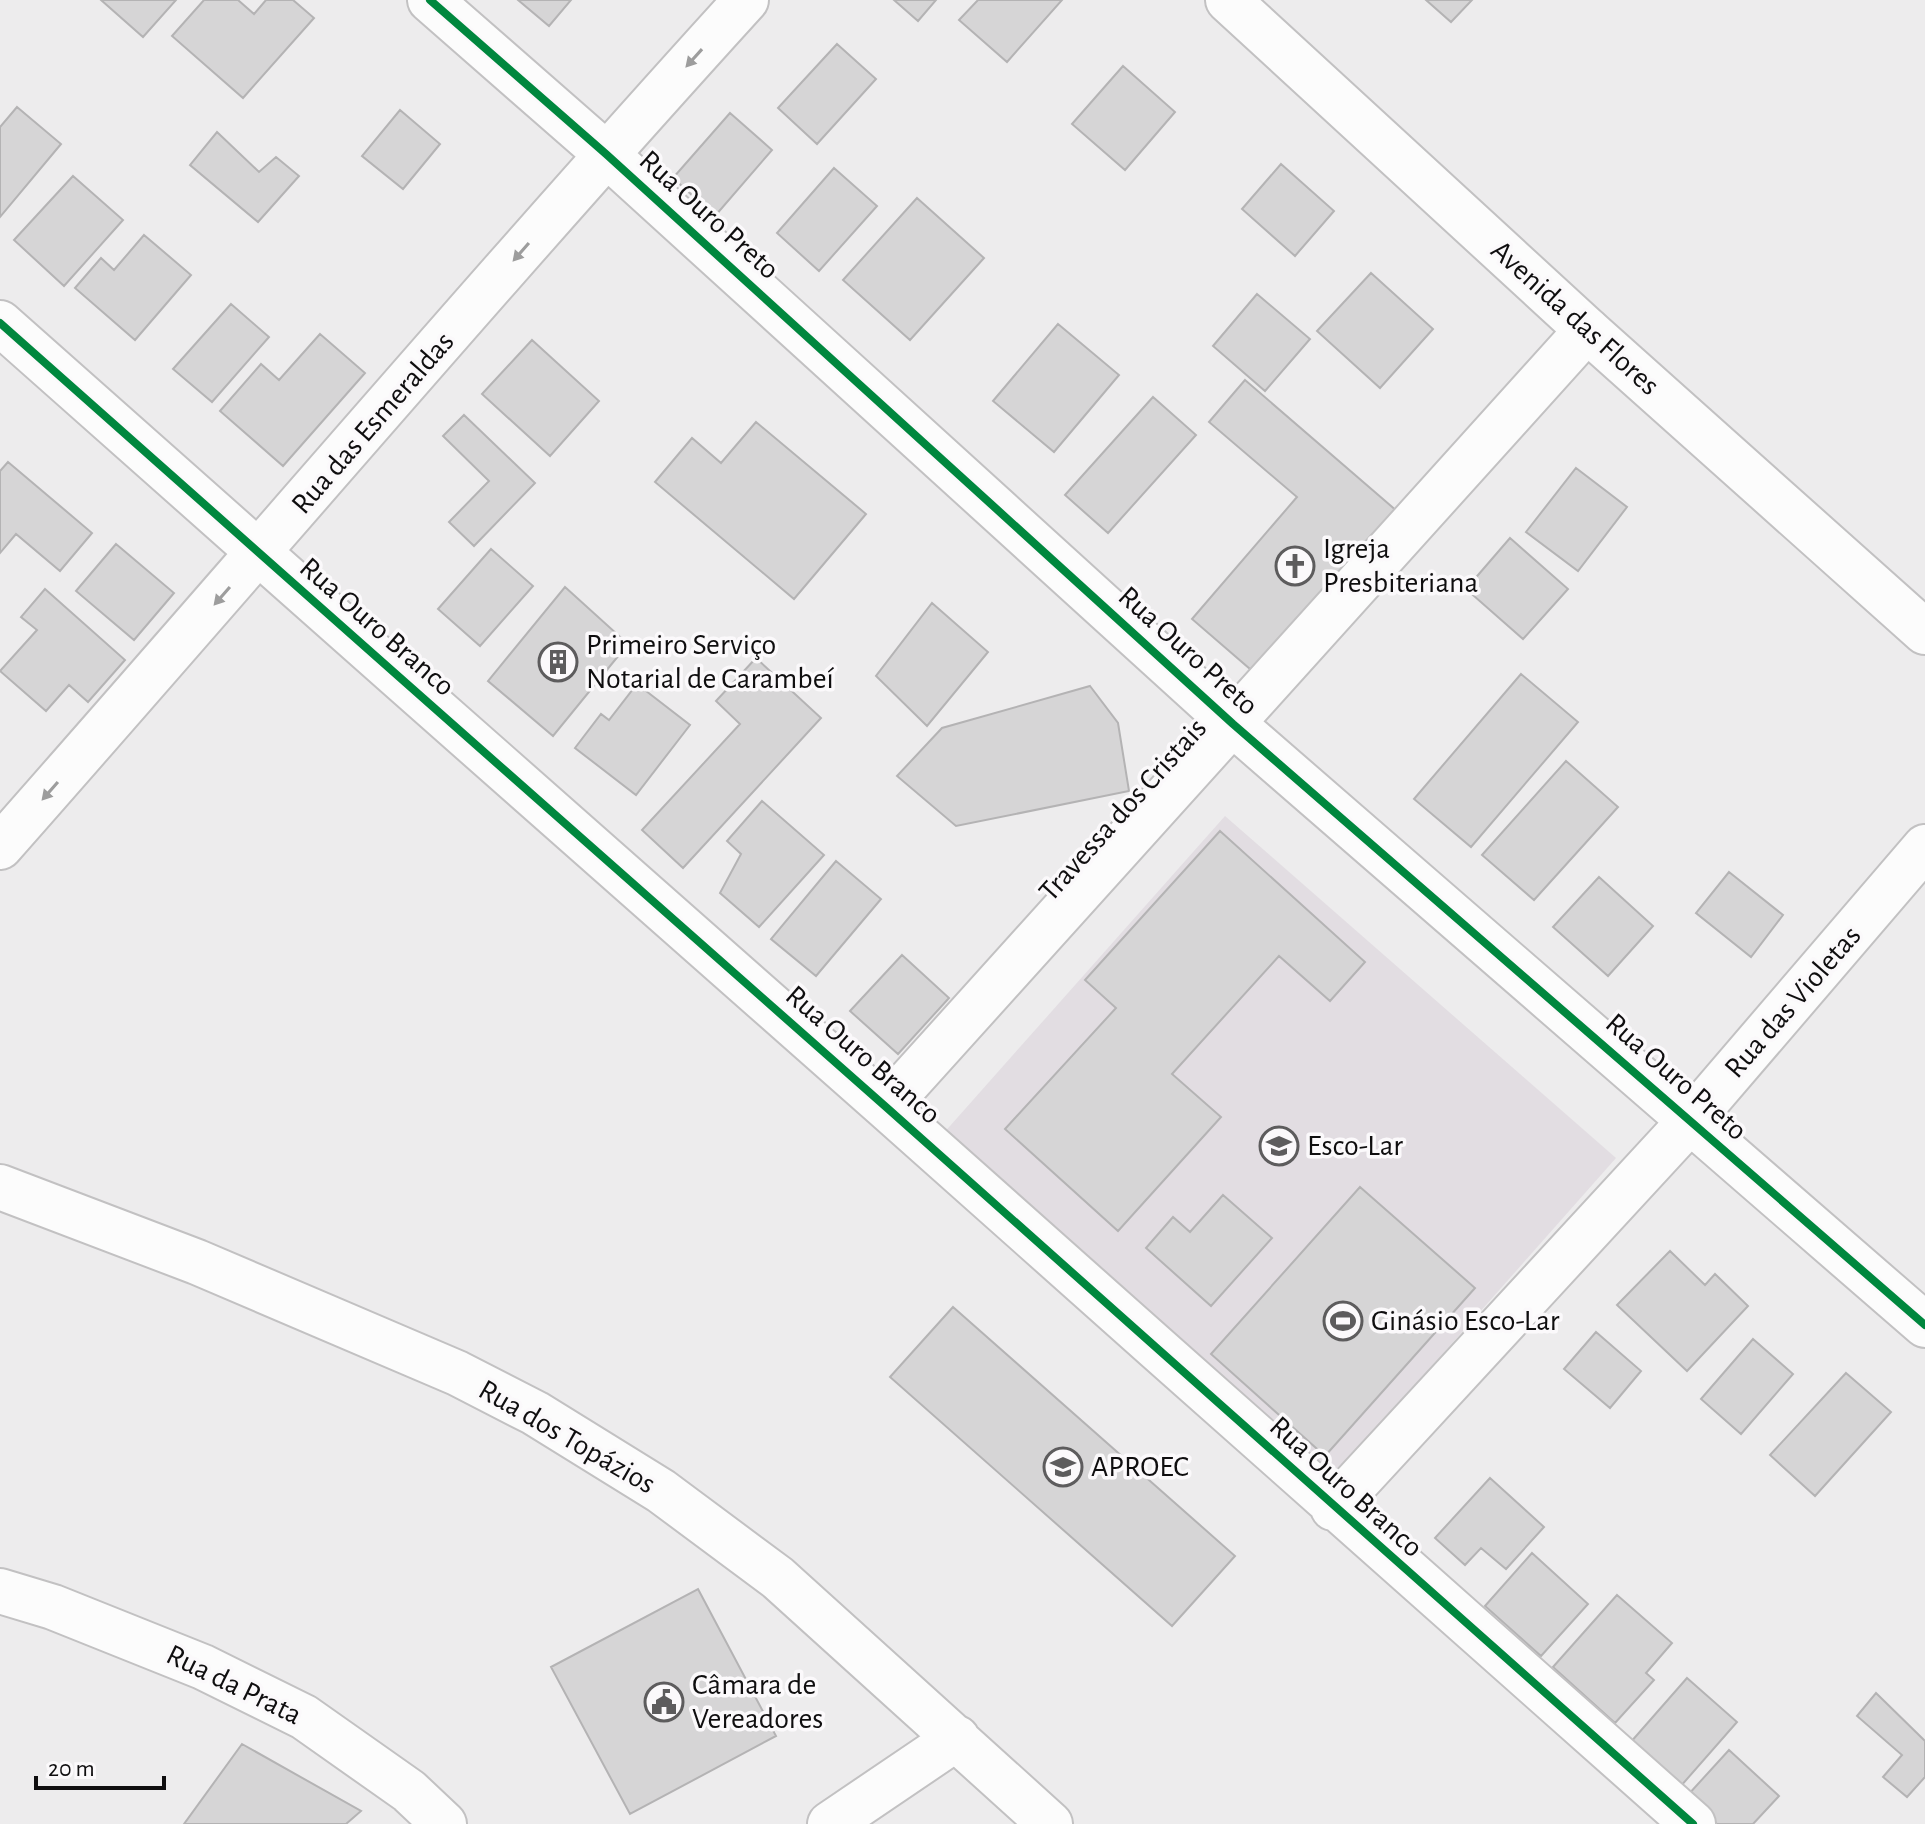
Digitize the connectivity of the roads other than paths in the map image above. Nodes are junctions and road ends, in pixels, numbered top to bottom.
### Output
1 (430, 0) edge
2 (746, 0) edge
3 (1236, 2) edge
4 (606, 154) junction
5 (0, 323) edge
6 (1587, 330) junction
7 (258, 555) junction
8 (1925, 632) edge
9 (1233, 724) junction
10 (0, 847) edge
11 (1925, 847) edge
12 (886, 1107) junction
13 (1690, 1121) junction
14 (0, 1187) edge
15 (1925, 1325) edge
16 (1333, 1508) junction
17 (0, 1591) edge
18 (957, 1738) junction
19 (444, 1824) edge
20 (830, 1824) edge
21 (1050, 1824) edge
22 (1693, 1824) edge

1 - 4 street, Rua Ouro Preto
2 -> 4 street, Rua das Esmeraldas
3 - 6 street, Avenida das Flores
4 -> 7 street, Rua das Esmeraldas
4 - 9 street, Rua Ouro Preto
5 - 7 street, Rua Ouro Branco
6 - 8 street, Avenida das Flores
6 - 9 street, Travessa dos Cristais
7 -> 10 street, Rua das Esmeraldas
7 - 12 street, Rua Ouro Branco
9 - 12 street, Travessa dos Cristais
9 - 13 street, Rua Ouro Preto
11 - 13 street, Rua das Violetas
12 - 16 street, Rua Ouro Branco
13 - 15 street, Rua Ouro Preto
13 - 16 street, Rua das Violetas
14 - 18 street, Rua dos Topázios
16 - 22 street, Rua Ouro Branco
17 - 19 street, Rua da Prata
18 - 20 street
18 - 21 street, Rua dos Topázios

